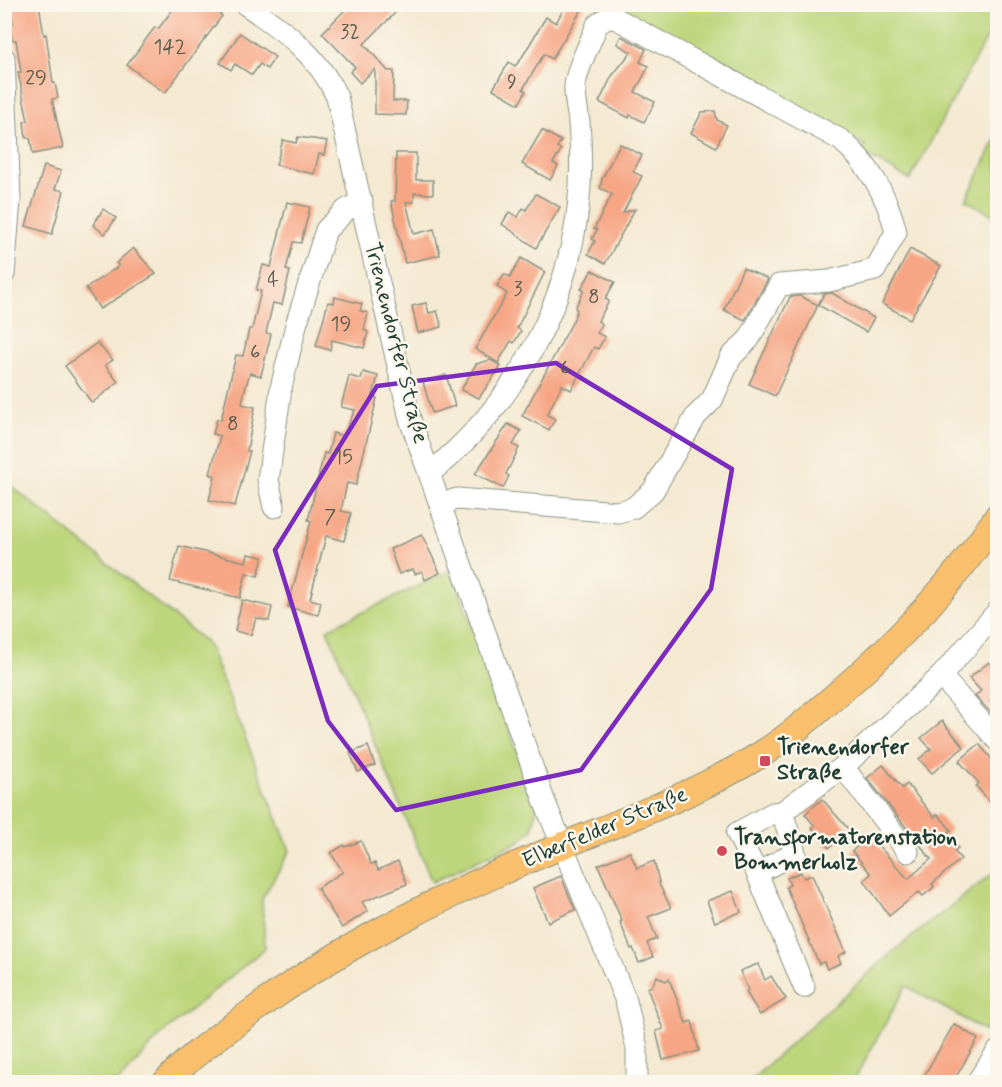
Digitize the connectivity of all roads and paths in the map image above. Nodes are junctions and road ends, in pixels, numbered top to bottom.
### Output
1 (245, 4) edge
2 (4, 58) edge
3 (5, 75) edge
4 (362, 201) junction
5 (4, 274) edge
6 (430, 473) junction
7 (441, 504) junction
8 (274, 507) dead end
9 (998, 516) edge
10 (998, 611) edge
11 (941, 676) junction
12 (998, 741) edge
13 (843, 766) junction
14 (782, 812) junction
15 (564, 845) junction
16 (908, 852) dead end
17 (757, 873) junction
18 (804, 987) dead end
19 (998, 1051) edge
20 (166, 1083) edge
21 (637, 1083) edge
22 (977, 1083) edge

1 - 4 street, Trienendorfer Straße
2 - 3 street
3 - 5 street
4 - 6 street, Trienendorfer Straße
4 - 8 street
6 - 7 street, Trienendorfer Straße
6 - 7 street
7 - 15 street, Trienendorfer Straße
9 - 15 main road, Elberfelder Straße
10 - 11 street
11 - 12 street
11 - 13 street
13 - 14 street
13 - 16 street
14 - 17 street
14 - 17 street
15 - 20 main road, Elberfelder Straße
15 - 21 street, Trienendorfer Straße
17 - 18 street
19 - 22 street

